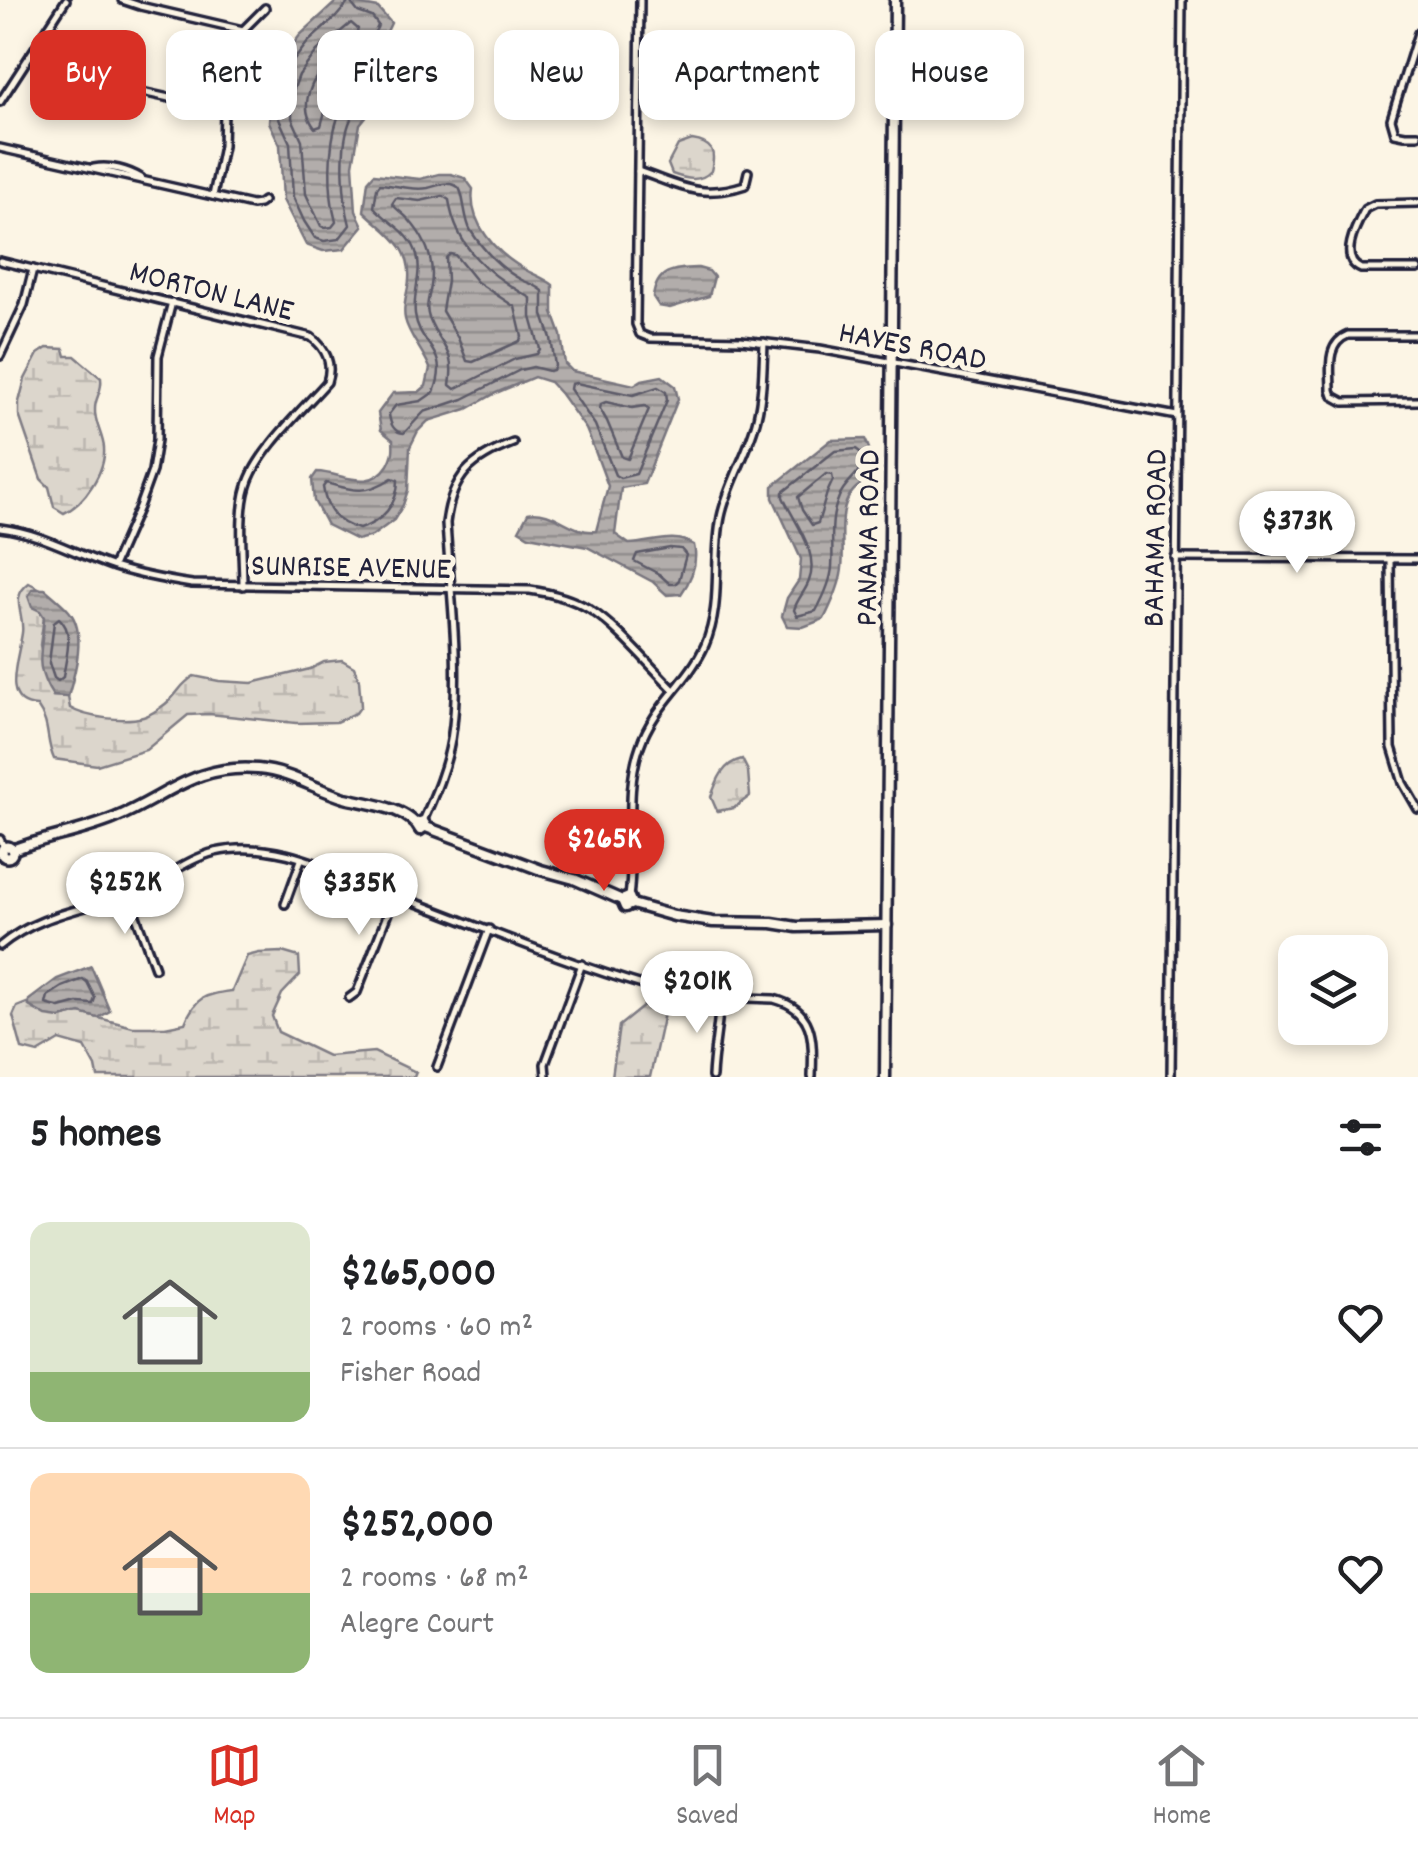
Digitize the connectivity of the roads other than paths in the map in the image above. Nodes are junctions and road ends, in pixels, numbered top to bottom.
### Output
1 (66, 0) edge
2 (122, 0) edge
3 (640, 0) edge
4 (896, 0) edge
5 (1182, 0) edge
6 (265, 8) dead end
7 (47, 30) edge
8 (243, 30) joint
9 (1418, 32) edge
10 (30, 56) edge
11 (0, 102) edge
12 (224, 120) edge
13 (1418, 135) edge
14 (0, 148) edge
15 (638, 171) junction
16 (748, 172) dead end
17 (213, 196) junction
18 (263, 200) dead end
19 (1418, 203) edge
20 (0, 261) edge
21 (33, 268) junction
22 (1418, 269) edge
23 (172, 302) junction
24 (1418, 335) edge
25 (764, 342) junction
26 (0, 356) edge
27 (892, 363) junction
28 (1418, 401) edge
29 (1177, 416) junction
30 (513, 442) dead end
31 (0, 528) edge
32 (1175, 558) junction
33 (1390, 559) junction
34 (1418, 559) edge
35 (113, 566) junction
36 (242, 586) junction
37 (450, 588) junction
38 (674, 690) junction
39 (1418, 809) edge
40 (422, 824) junction
41 (4, 849) edge
42 (302, 859) junction
43 (128, 894) junction
44 (394, 895) junction
45 (627, 900) junction
46 (285, 904) dead end
47 (887, 925) junction
48 (489, 930) junction
49 (0, 946) edge
50 (582, 964) junction
51 (155, 968) dead end
52 (349, 998) dead end
53 (720, 998) junction
54 (437, 1067) dead end
55 (546, 1076) edge
56 (712, 1077) edge
57 (812, 1077) edge
58 (885, 1077) edge
59 (1171, 1077) edge

1 - 7 street
2 - 8 street
3 - 15 street
4 - 27 street, PANAMA ROAD
5 - 29 street, BAHAMA ROAD
6 - 8 street
9 - 13 street
10 - 11 street
12 - 17 street
14 - 17 street
15 - 16 street
15 - 25 street, HAYES ROAD
17 - 18 street
19 - 22 street
20 - 21 street, MORTON LANE
21 - 23 street, MORTON LANE
21 - 26 street
23 - 35 street
23 - 36 street, MORTON LANE
24 - 28 street
25 - 27 street, HAYES ROAD
25 - 38 street
27 - 29 street, HAYES ROAD
27 - 47 street, PANAMA ROAD
29 - 32 street, BAHAMA ROAD
30 - 37 street
31 - 35 street, SUNRISE AVENUE
32 - 33 street
32 - 59 street, BAHAMA ROAD
33 - 34 street
33 - 39 street
35 - 36 street, SUNRISE AVENUE
36 - 37 street, SUNRISE AVENUE
37 - 38 street, SUNRISE AVENUE
37 - 40 street
38 - 45 street
40 - 41 street
40 - 45 street
42 - 43 street
42 - 44 street
42 - 46 street
43 - 49 street
43 - 51 street
44 - 48 street
44 - 52 street
45 - 47 street
47 - 58 street, PANAMA ROAD
48 - 50 street
48 - 54 street
50 - 53 street
50 - 55 street
53 - 56 street
53 - 57 street

